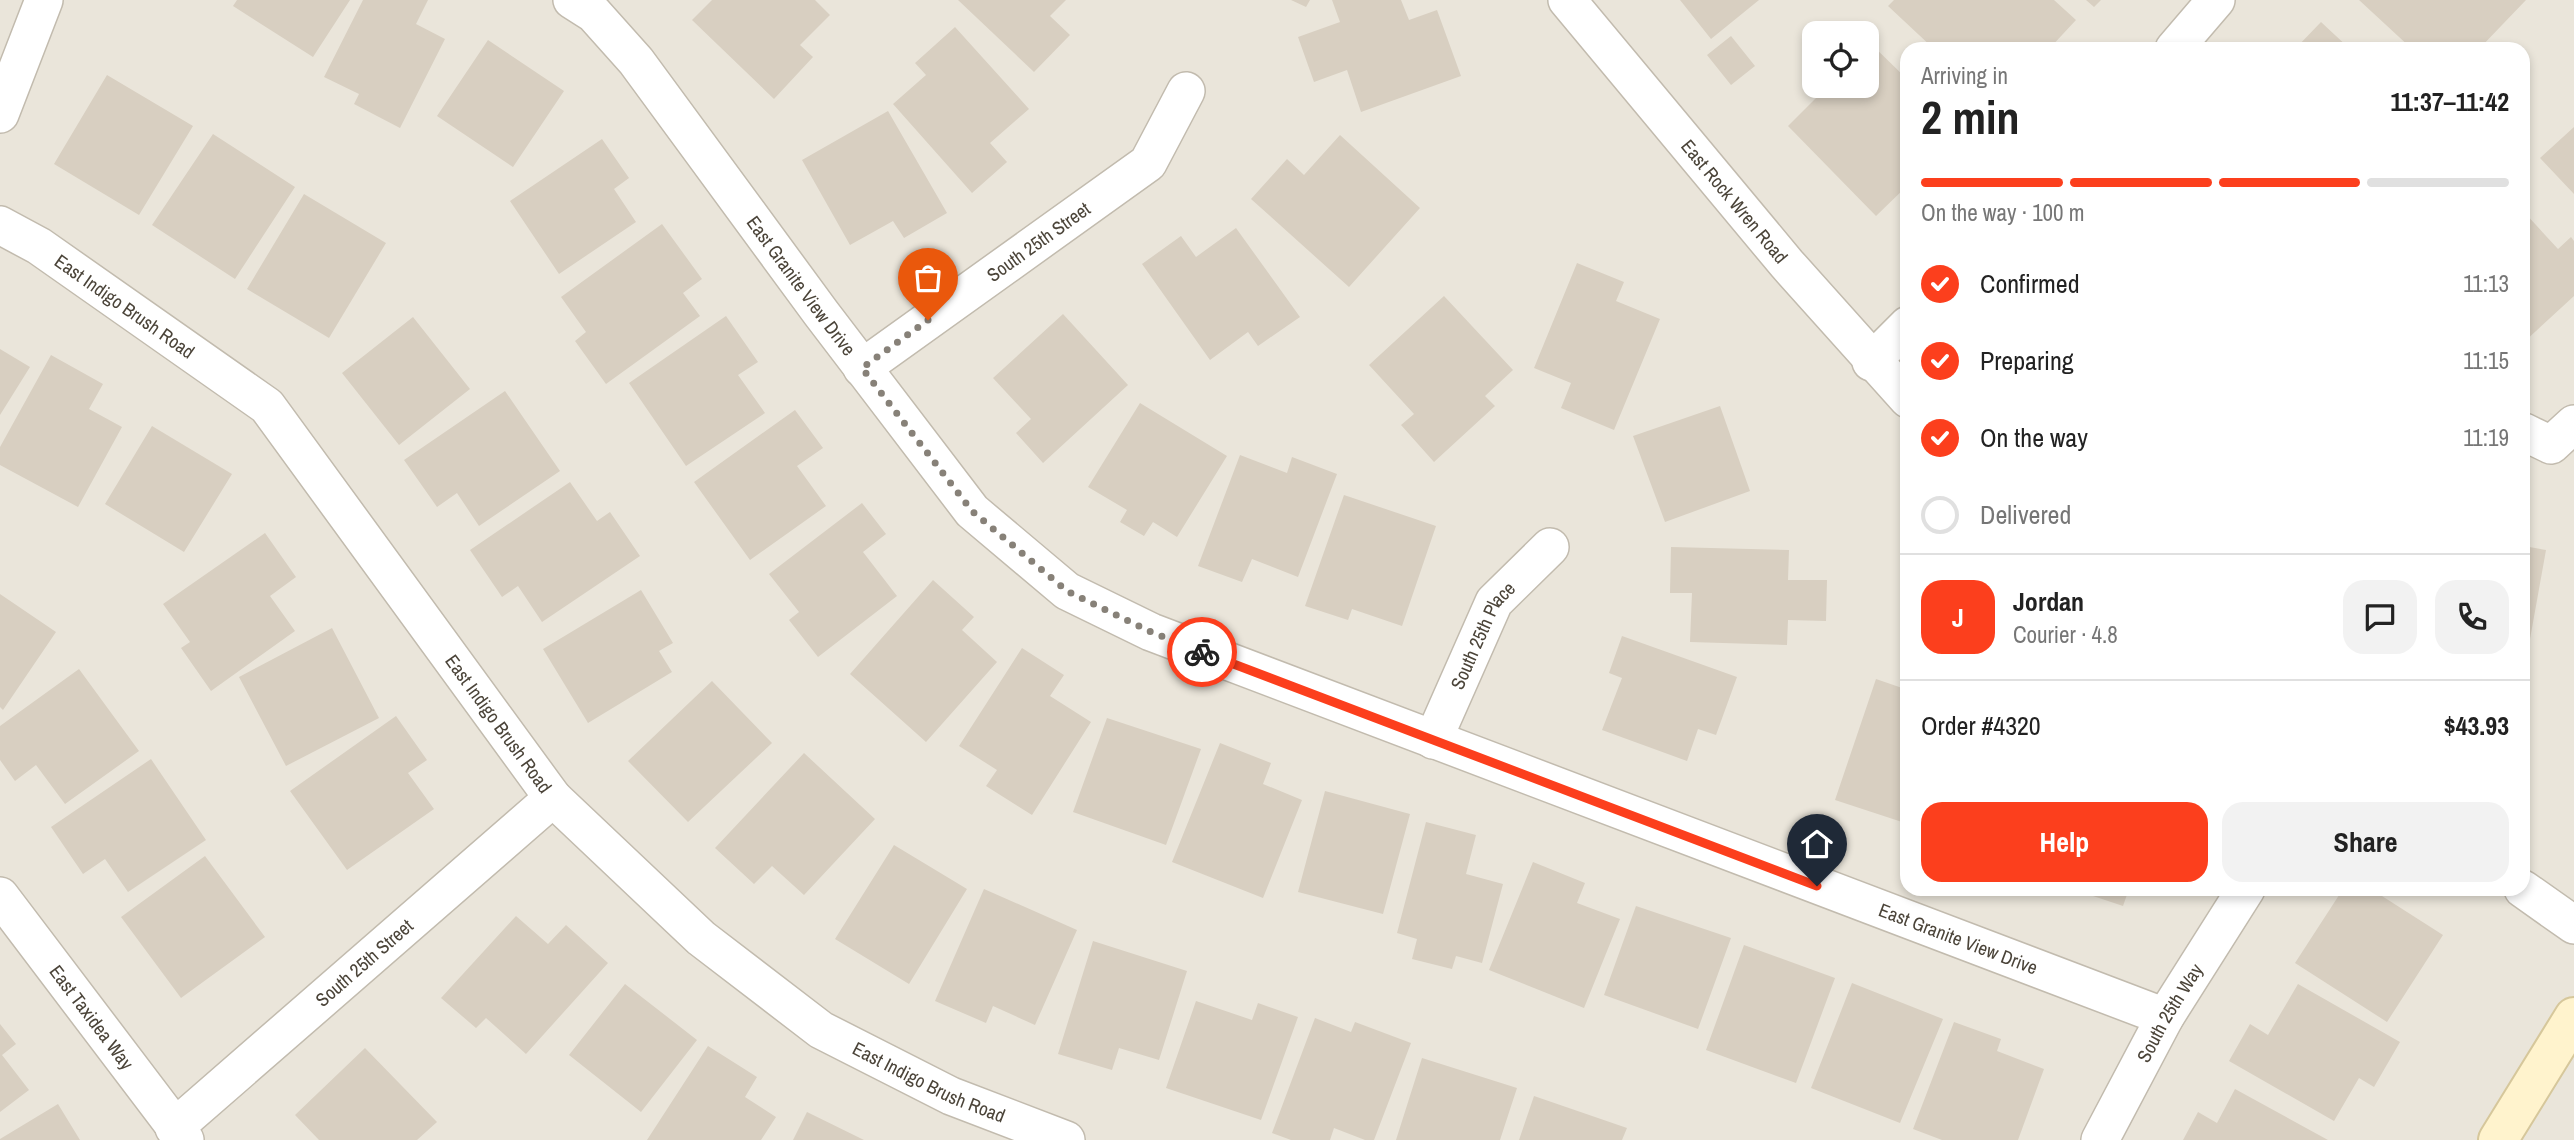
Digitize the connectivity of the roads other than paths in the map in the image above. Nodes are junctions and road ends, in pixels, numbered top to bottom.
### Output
1 (44, 0) edge
2 (1567, 0) edge
3 (2216, 0) edge
4 (590, 5) edge
5 (2180, 42) edge
6 (1186, 90) dead end
7 (0, 114) edge
8 (0, 225) edge
9 (1900, 333) edge
10 (1871, 362) junction
11 (862, 368) junction
12 (1900, 391) edge
13 (1550, 547) dead end
14 (1433, 740) junction
15 (553, 798) junction
16 (2530, 894) edge
17 (0, 896) edge
18 (2242, 896) edge
19 (2574, 925) edge
20 (2165, 1017) junction
21 (2574, 1017) edge
22 (179, 1134) edge
23 (1066, 1140) edge
24 (2100, 1140) edge
25 (2498, 1140) edge

1 - 7 street
2 - 10 street, East Rock Wren Road
3 - 5 street
4 - 11 street, East Granite View Drive
6 - 11 street, South 25th Street
8 - 15 street, East Indigo Brush Road
9 - 10 street
10 - 12 street, East Rock Wren Road
11 - 14 street, East Granite View Drive
13 - 14 street, South 25th Place
14 - 20 street, East Granite View Drive
15 - 22 street, South 25th Street
15 - 23 street, East Indigo Brush Road
16 - 19 street
17 - 22 street, East Taxidea Way
18 - 20 street, South 25th Way
20 - 24 street, South 25th Way
21 - 25 main road

